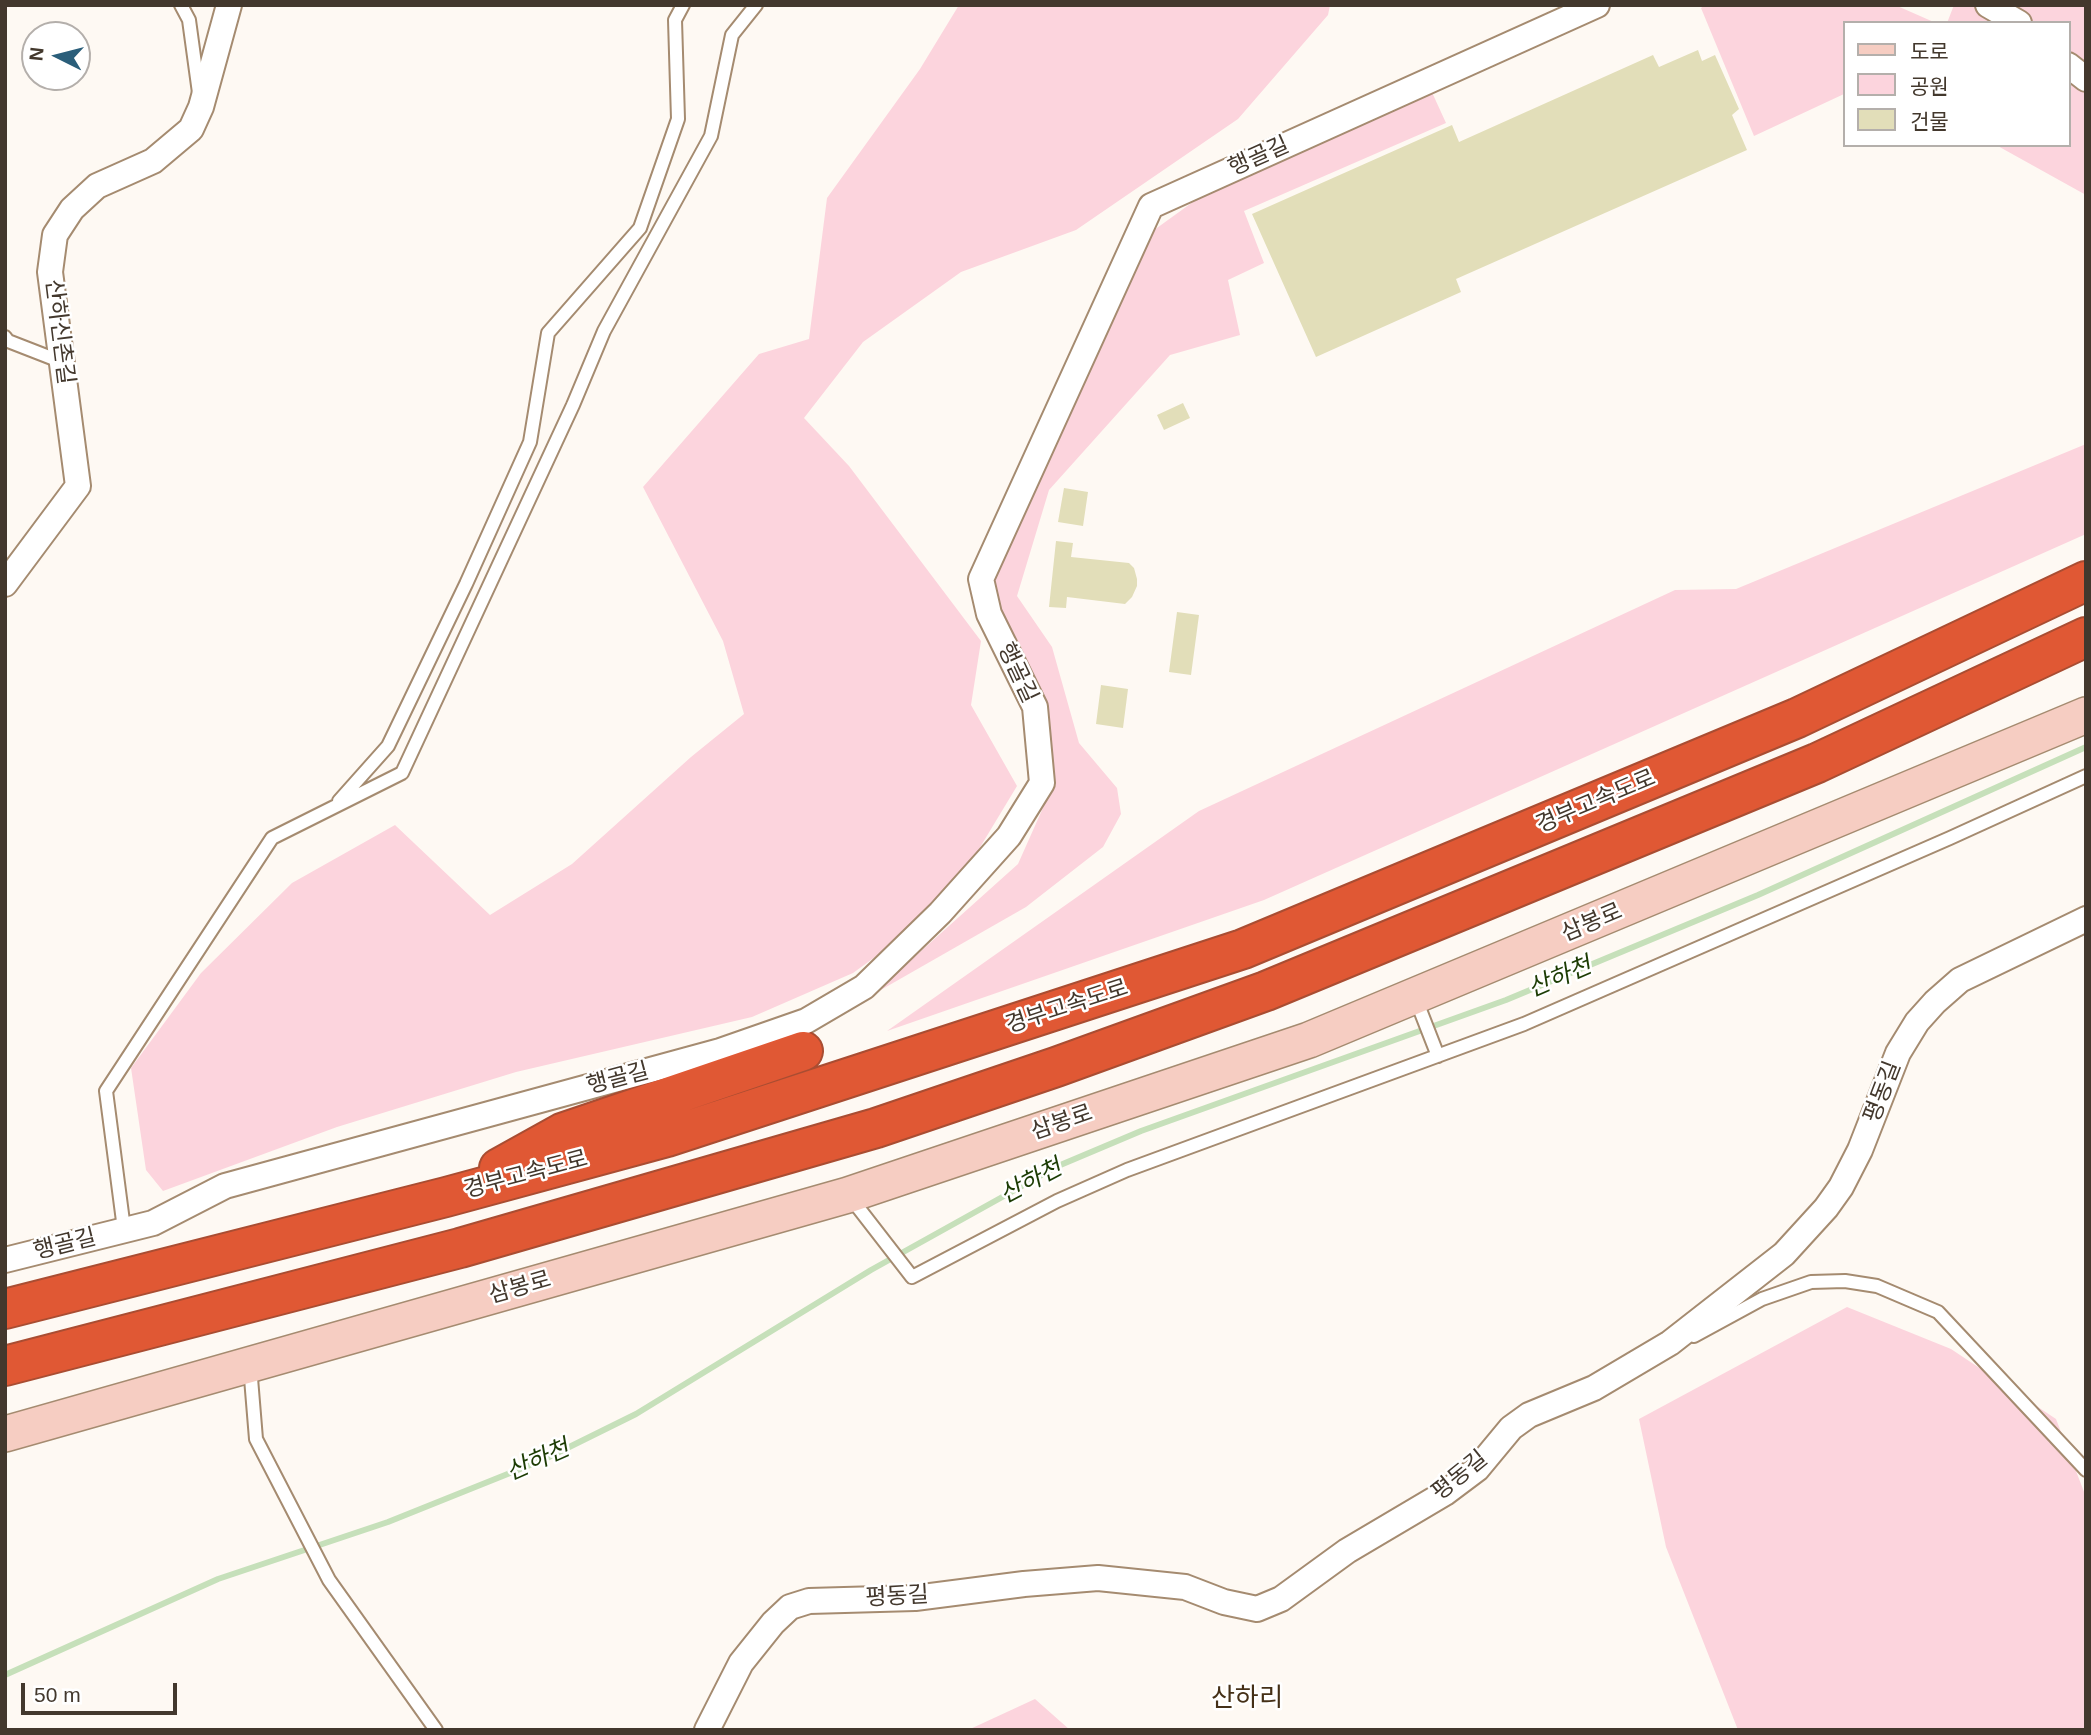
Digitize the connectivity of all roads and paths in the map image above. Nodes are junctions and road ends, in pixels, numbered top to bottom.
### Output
1 (181, 5) edge
2 (229, 5) edge
3 (683, 5) edge
4 (756, 5) edge
5 (1597, 5) edge
6 (1988, 5) edge
7 (2016, 21) edge
8 (2070, 67) edge
9 (2086, 79) edge
10 (201, 107) junction
11 (5, 337) edge
12 (63, 362) junction
13 (2086, 581) edge
14 (5, 584) edge
15 (2086, 638) edge
16 (2086, 715) edge
17 (2086, 776) edge
18 (334, 807) junction
19 (2086, 919) edge
20 (1419, 1006) junction
21 (803, 1051) dead end
22 (1438, 1056) junction
23 (848, 1195) junction
24 (446, 1197) junction
25 (124, 1229) junction
26 (5, 1260) edge
27 (5, 1309) edge
28 (1670, 1343) junction
29 (250, 1365) junction
30 (5, 1366) edge
31 (5, 1434) edge
32 (2086, 1470) edge
33 (436, 1730) edge
34 (707, 1730) edge

1 - 10 lane
2 - 10 street, 산하신촌길
3 - 18 lane, 행골길
4 - 18 lane
5 - 25 street, 행골길
6 - 7 street
8 - 9 street
10 - 12 street, 산하신촌길
11 - 12 lane
12 - 14 street, 산하신촌길
13 - 24 highway, 경부고속도로
15 - 30 highway, 경부고속도로
16 - 20 main road, 삼봉로
17 - 22 lane
18 - 25 lane, 행골길
19 - 28 street, 평동길
20 - 22 lane
20 - 23 main road, 삼봉로
21 - 24 highway
22 - 23 lane
23 - 29 main road, 삼봉로
24 - 27 highway, 경부고속도로
25 - 26 street, 행골길
28 - 32 lane
28 - 34 street, 평동길
29 - 31 main road, 삼봉로
29 - 33 lane

